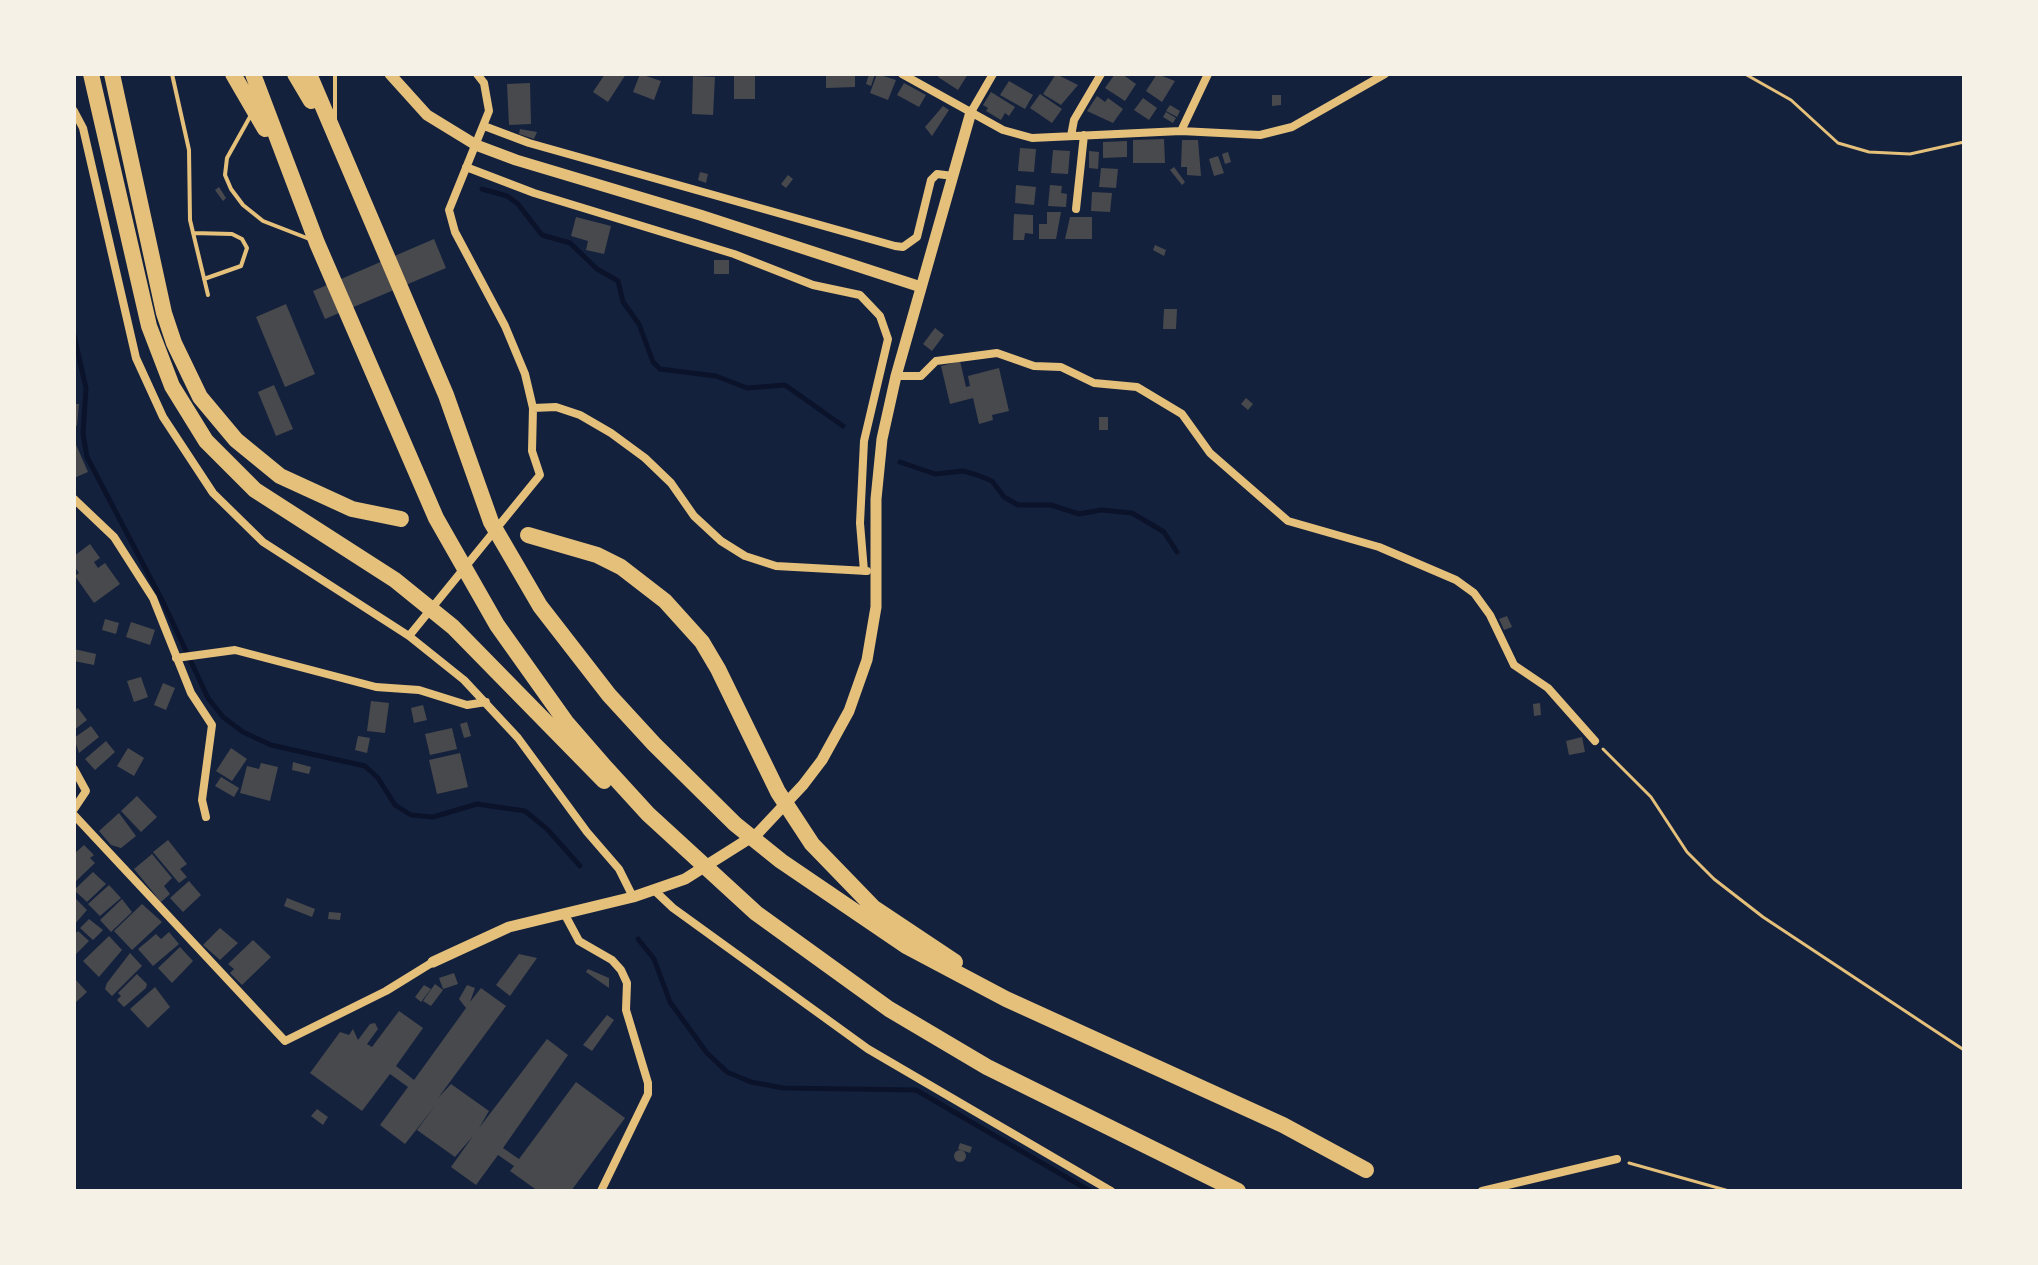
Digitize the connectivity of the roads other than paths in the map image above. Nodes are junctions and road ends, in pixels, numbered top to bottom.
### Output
1 (91, 74) edge
2 (112, 74) edge
3 (172, 74) edge
4 (233, 74) edge
5 (253, 74) edge
6 (295, 74) edge
7 (309, 74) edge
8 (335, 74) edge
9 (390, 74) edge
10 (477, 74) edge
11 (902, 74) edge
12 (993, 74) edge
13 (1101, 74) edge
14 (1208, 74) edge
15 (1385, 74) edge
16 (258, 103) junction
17 (74, 111) edge
18 (971, 112) junction
19 (484, 126) junction
20 (1181, 131) junction
21 (1084, 135) junction
22 (1071, 136) junction
23 (335, 139) junction
24 (476, 145) junction
25 (466, 167) junction
26 (953, 176) junction
27 (1076, 209) dead end
28 (193, 233) junction
29 (317, 243) junction
30 (204, 279) junction
31 (921, 287) junction
32 (208, 295) dead end
33 (896, 376) junction
34 (533, 408) junction
35 (74, 499) edge
36 (401, 519) dead end
37 (528, 535) dead end
38 (864, 571) junction
39 (878, 571) junction
40 (409, 636) junction
41 (176, 658) junction
42 (486, 702) junction
43 (1595, 741) road end
44 (74, 769) edge
45 (74, 809) edge
46 (74, 815) edge
47 (206, 817) dead end
48 (658, 890) junction
49 (633, 897) junction
50 (564, 913) junction
51 (756, 913) junction
52 (433, 962) joint
53 (1164, 1071) junction
54 (1617, 1159) road end
55 (1366, 1170) dead end
56 (601, 1191) edge
57 (1111, 1191) edge
58 (1238, 1191) edge
59 (1482, 1191) edge

1 - 51 highway
2 - 36 highway
3 - 28 lane
4 - 16 highway
5 - 16 highway
6 - 23 highway
7 - 23 highway
8 - 23 lane
9 - 24 street
10 - 19 street
11 - 18 street
12 - 18 street
13 - 22 street
14 - 20 street
15 - 20 street
16 - 29 highway
16 - 29 lane
17 - 40 street
18 - 22 street
18 - 26 street
19 - 24 street
19 - 26 street
20 - 21 street
21 - 22 street
21 - 27 street
23 - 53 highway
24 - 25 street
24 - 31 street
25 - 34 street
25 - 38 street
26 - 31 street
28 - 30 lane
28 - 30 lane
29 - 51 highway
30 - 32 lane
31 - 33 street
33 - 39 street
33 - 43 street
34 - 38 street
34 - 40 street
35 - 41 street
37 - 53 highway
38 - 39 street
39 - 48 street
40 - 42 street
41 - 42 street
41 - 47 street
42 - 49 street
44 - 45 street
46 - 52 street
48 - 49 street
48 - 57 street
49 - 50 street
50 - 52 street
50 - 56 street
51 - 58 highway
53 - 55 highway
54 - 59 street

